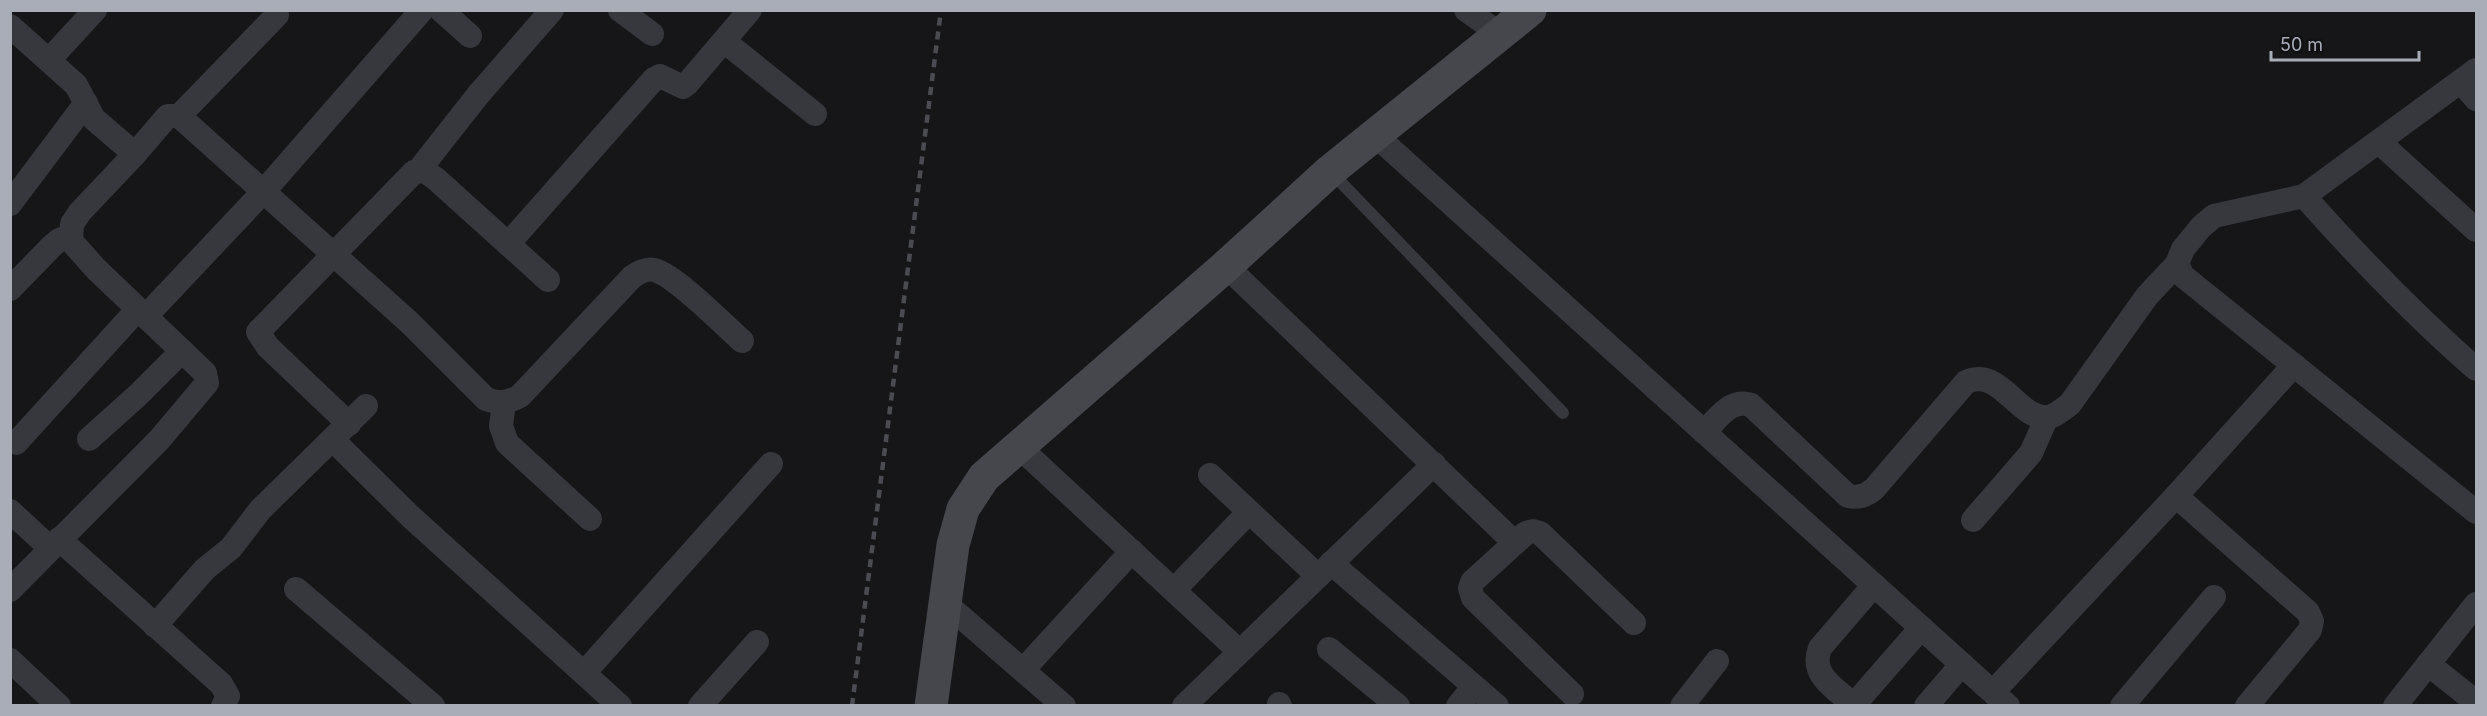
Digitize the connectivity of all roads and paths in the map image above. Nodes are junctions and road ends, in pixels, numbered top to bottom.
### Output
1 (95, 10) edge
2 (422, 10) edge
3 (441, 10) edge
4 (552, 10) edge
5 (620, 10) edge
6 (750, 10) edge
7 (1467, 10) edge
8 (1530, 10) edge
9 (277, 15) dead end
10 (10, 26) edge
11 (652, 34) dead end
12 (1500, 34) junction
13 (470, 36) dead end
14 (725, 42) junction
15 (49, 60) junction
16 (2471, 84) edge
17 (86, 103) junction
18 (815, 114) dead end
19 (179, 116) junction
20 (1374, 134) junction
21 (2379, 142) junction
22 (135, 154) junction
23 (419, 170) junction
24 (1330, 171) junction
25 (264, 191) junction
26 (2304, 196) junction
27 (10, 204) edge
28 (2476, 231) edge
29 (70, 236) junction
30 (508, 244) junction
31 (333, 254) junction
32 (2178, 264) junction
33 (1226, 266) junction
34 (548, 280) dead end
35 (10, 290) edge
36 (142, 313) junction
37 (742, 341) dead end
38 (182, 351) junction
39 (2294, 365) junction
40 (2476, 369) edge
41 (504, 403) junction
42 (366, 406) dead end
43 (1563, 412) dead end
44 (2047, 417) junction
45 (340, 432) junction
46 (1704, 432) junction
47 (89, 439) dead end
48 (16, 443) dead end
49 (1018, 446) junction
50 (771, 464) dead end
51 (1434, 464) junction
52 (1210, 476) dead end
53 (2176, 496) junction
54 (10, 511) edge
55 (1249, 512) junction
56 (2476, 512) edge
57 (590, 519) dead end
58 (1973, 520) dead end
59 (1515, 543) junction
60 (55, 544) junction
61 (1132, 551) junction
62 (1324, 570) junction
63 (1874, 585) junction
64 (296, 589) dead end
65 (1174, 590) junction
66 (10, 591) edge
67 (2214, 597) dead end
68 (944, 602) junction
69 (2476, 604) edge
70 (1634, 623) dead end
71 (155, 626) junction
72 (1921, 628) junction
73 (757, 642) dead end
74 (1329, 649) dead end
75 (1239, 651) junction
76 (10, 660) edge
77 (1717, 661) dead end
78 (1962, 664) junction
79 (2428, 664) junction
80 (1023, 670) junction
81 (584, 673) junction
82 (1474, 686) junction
83 (1572, 694) dead end
84 (2001, 699) edge
85 (2476, 702) edge
86 (58, 705) edge
87 (223, 705) edge
88 (432, 705) edge
89 (620, 705) edge
90 (700, 705) edge
91 (931, 705) edge
92 (1064, 705) edge
93 (1184, 705) edge
94 (1398, 705) edge
95 (1458, 705) edge
96 (1497, 705) edge
97 (1682, 705) edge
98 (1854, 705) edge
99 (1926, 705) edge
100 (2122, 705) edge
101 (2247, 705) edge
102 (2395, 705) edge

1 - 15 street
2 - 25 street
3 - 13 street
4 - 23 street
5 - 11 street
6 - 14 street
7 - 12 street
8 - 12 street
9 - 19 street
10 - 15 street
12 - 20 street
14 - 18 street
14 - 30 street
15 - 17 street
16 - 21 street
17 - 22 street
17 - 27 street
19 - 22 street
19 - 25 street
20 - 24 street
20 - 46 street
21 - 26 street
21 - 28 street
22 - 29 street
23 - 30 street
23 - 31 street
24 - 33 street
24 - 43 lane
25 - 31 street
25 - 36 street
26 - 32 street
26 - 40 street
29 - 35 street
29 - 36 street
30 - 34 street
31 - 41 street
31 - 45 street
32 - 39 street
32 - 44 street
33 - 49 street
33 - 51 street
36 - 38 street
36 - 48 street
37 - 41 street
38 - 47 street
38 - 60 street
39 - 53 street
39 - 56 street
41 - 57 street
42 - 45 street
44 - 46 street
44 - 58 street
45 - 71 street
45 - 81 street
46 - 63 street
49 - 61 street
49 - 68 street
50 - 81 street
51 - 59 street
51 - 62 street
52 - 55 street
53 - 84 street
53 - 101 street
54 - 60 street
55 - 62 street
55 - 65 street
59 - 70 street
59 - 83 street
60 - 66 street
60 - 71 street
61 - 65 street
61 - 80 street
62 - 75 street
62 - 82 street
63 - 72 street
63 - 98 street
64 - 88 street
65 - 75 street
67 - 100 street
68 - 80 street
68 - 91 street
69 - 79 street
71 - 87 street
72 - 78 street
72 - 98 street
73 - 90 street
74 - 94 street
75 - 93 street
76 - 86 street
77 - 97 street
78 - 84 street
78 - 99 street
79 - 85 street
79 - 102 street
80 - 92 street
81 - 89 street
82 - 95 street
82 - 96 street

